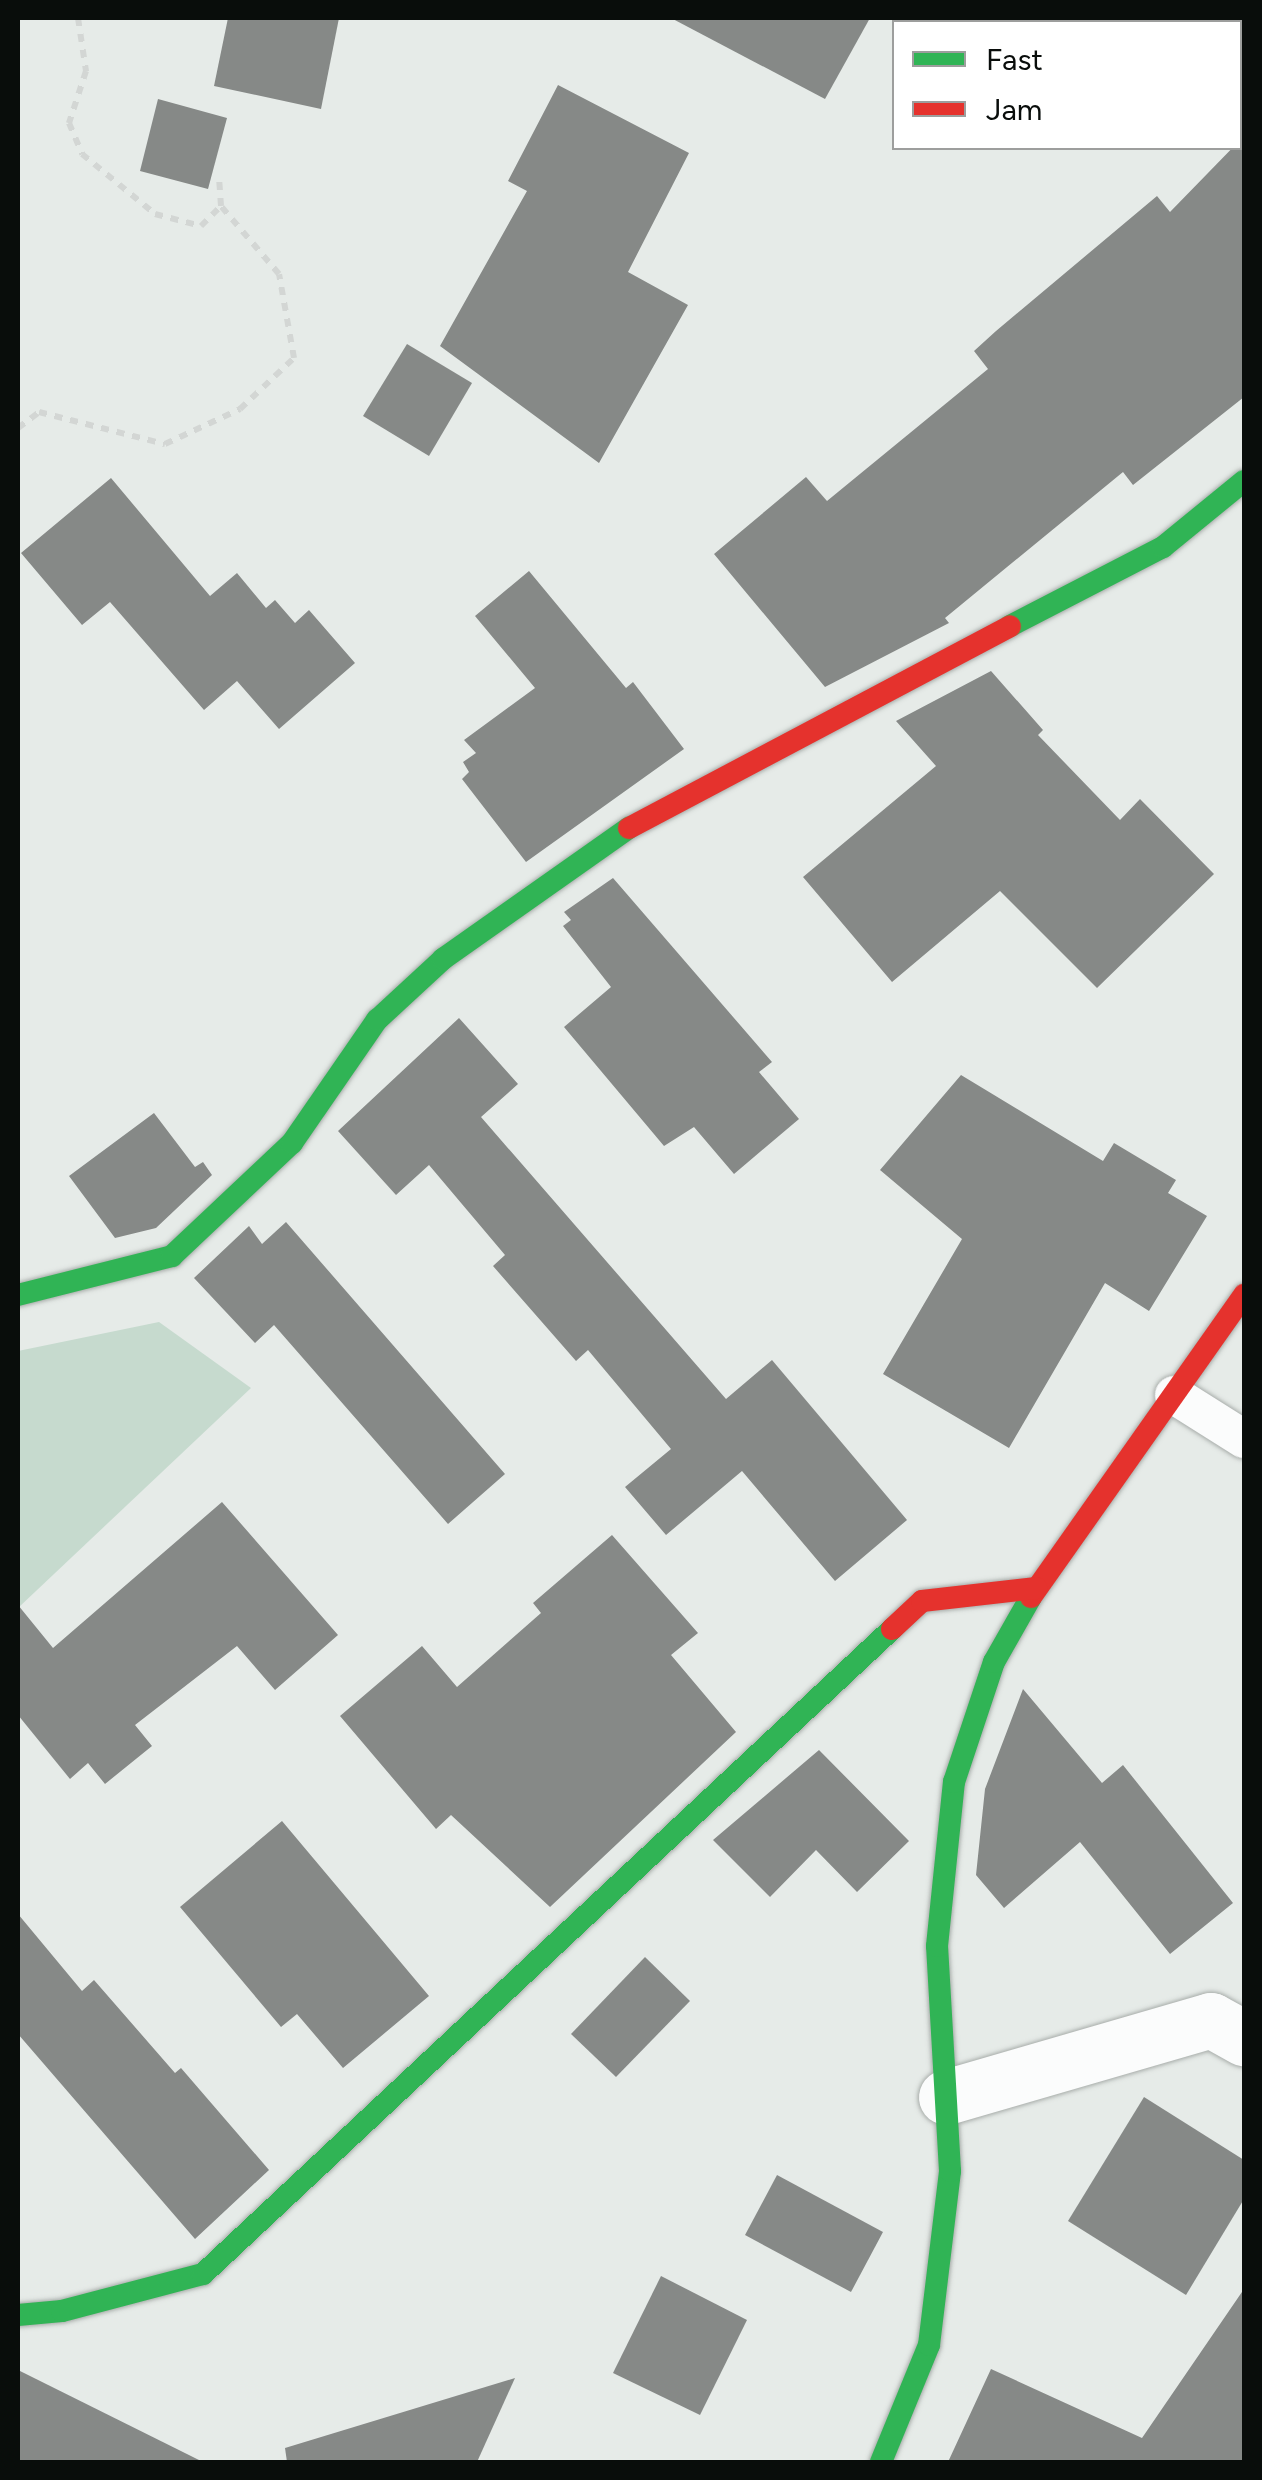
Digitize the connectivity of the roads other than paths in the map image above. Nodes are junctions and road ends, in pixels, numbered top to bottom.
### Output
1 (1244, 481) edge
2 (18, 1295) edge
3 (1244, 1296) edge
4 (1174, 1395) junction
5 (1244, 1440) edge
6 (1036, 1588) junction
7 (1244, 2038) edge
8 (946, 2097) junction
9 (18, 2315) edge
10 (881, 2462) edge

1 - 2 street
3 - 4 street
4 - 5 lane
4 - 6 street
6 - 8 street
6 - 9 street
7 - 8 street
8 - 10 street

